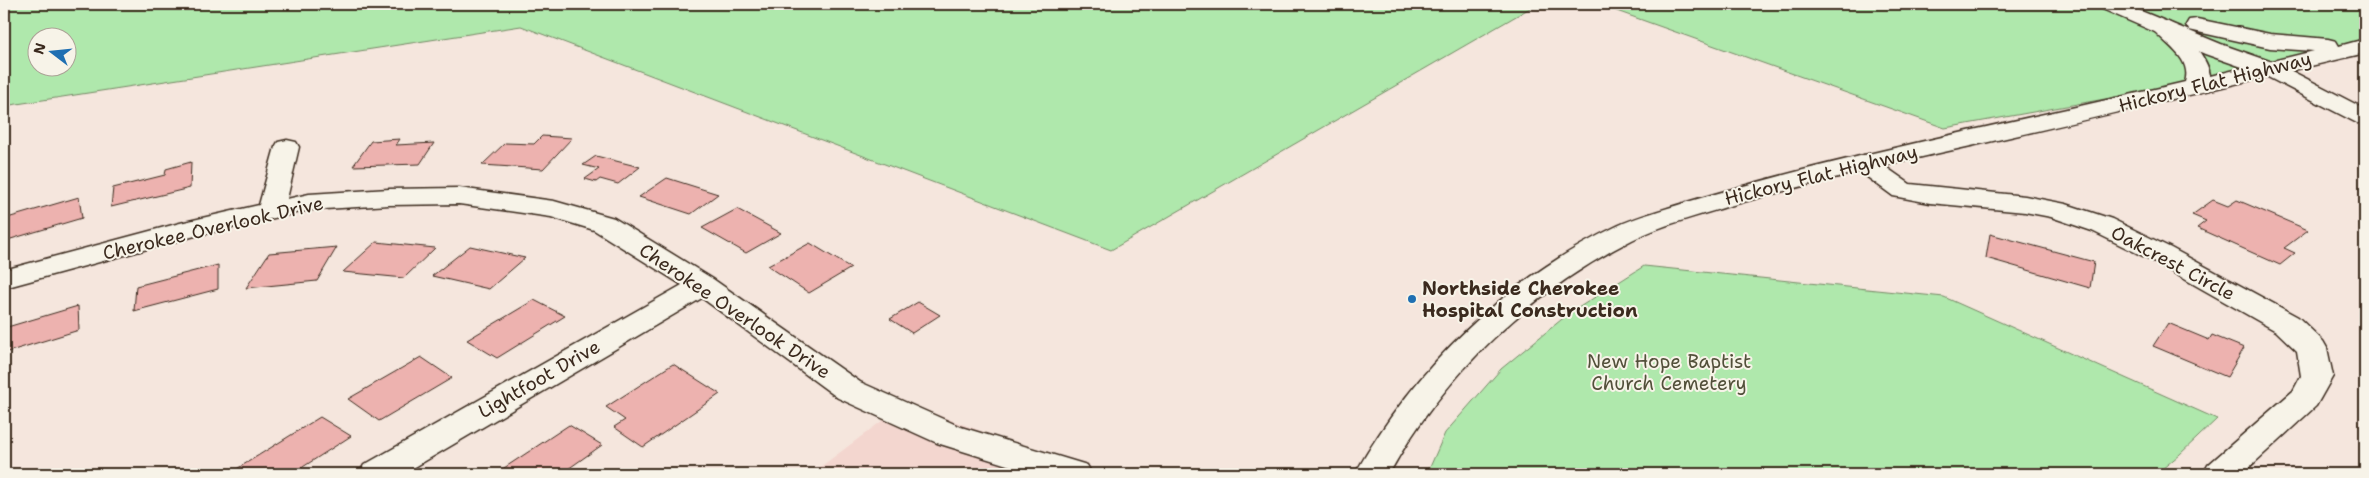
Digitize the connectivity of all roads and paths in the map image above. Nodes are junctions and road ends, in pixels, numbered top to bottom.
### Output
1 (2106, 4) edge
2 (2150, 4) edge
3 (2197, 25) junction
4 (2162, 27) junction
5 (2362, 46) edge
6 (2270, 69) junction
7 (2194, 88) junction
8 (2365, 118) edge
9 (287, 147) dead end
10 (1864, 163) junction
11 (271, 211) junction
12 (4, 279) edge
13 (703, 285) junction
14 (376, 474) edge
15 (1076, 474) edge
16 (1372, 474) edge
17 (2220, 474) edge

1 - 4 street
2 - 3 street
3 - 5 street
3 - 6 street
4 - 6 street
4 - 7 street
5 - 6 street, Hickory Flat Highway
6 - 7 street, Hickory Flat Highway
6 - 8 street
7 - 10 street, Hickory Flat Highway
9 - 11 street
10 - 16 street, Hickory Flat Highway
10 - 17 street, Oakcrest Circle
11 - 12 street, Cherokee Overlook Drive
11 - 13 street, Cherokee Overlook Drive
13 - 14 street, Lightfoot Drive
13 - 15 street, Cherokee Overlook Drive

